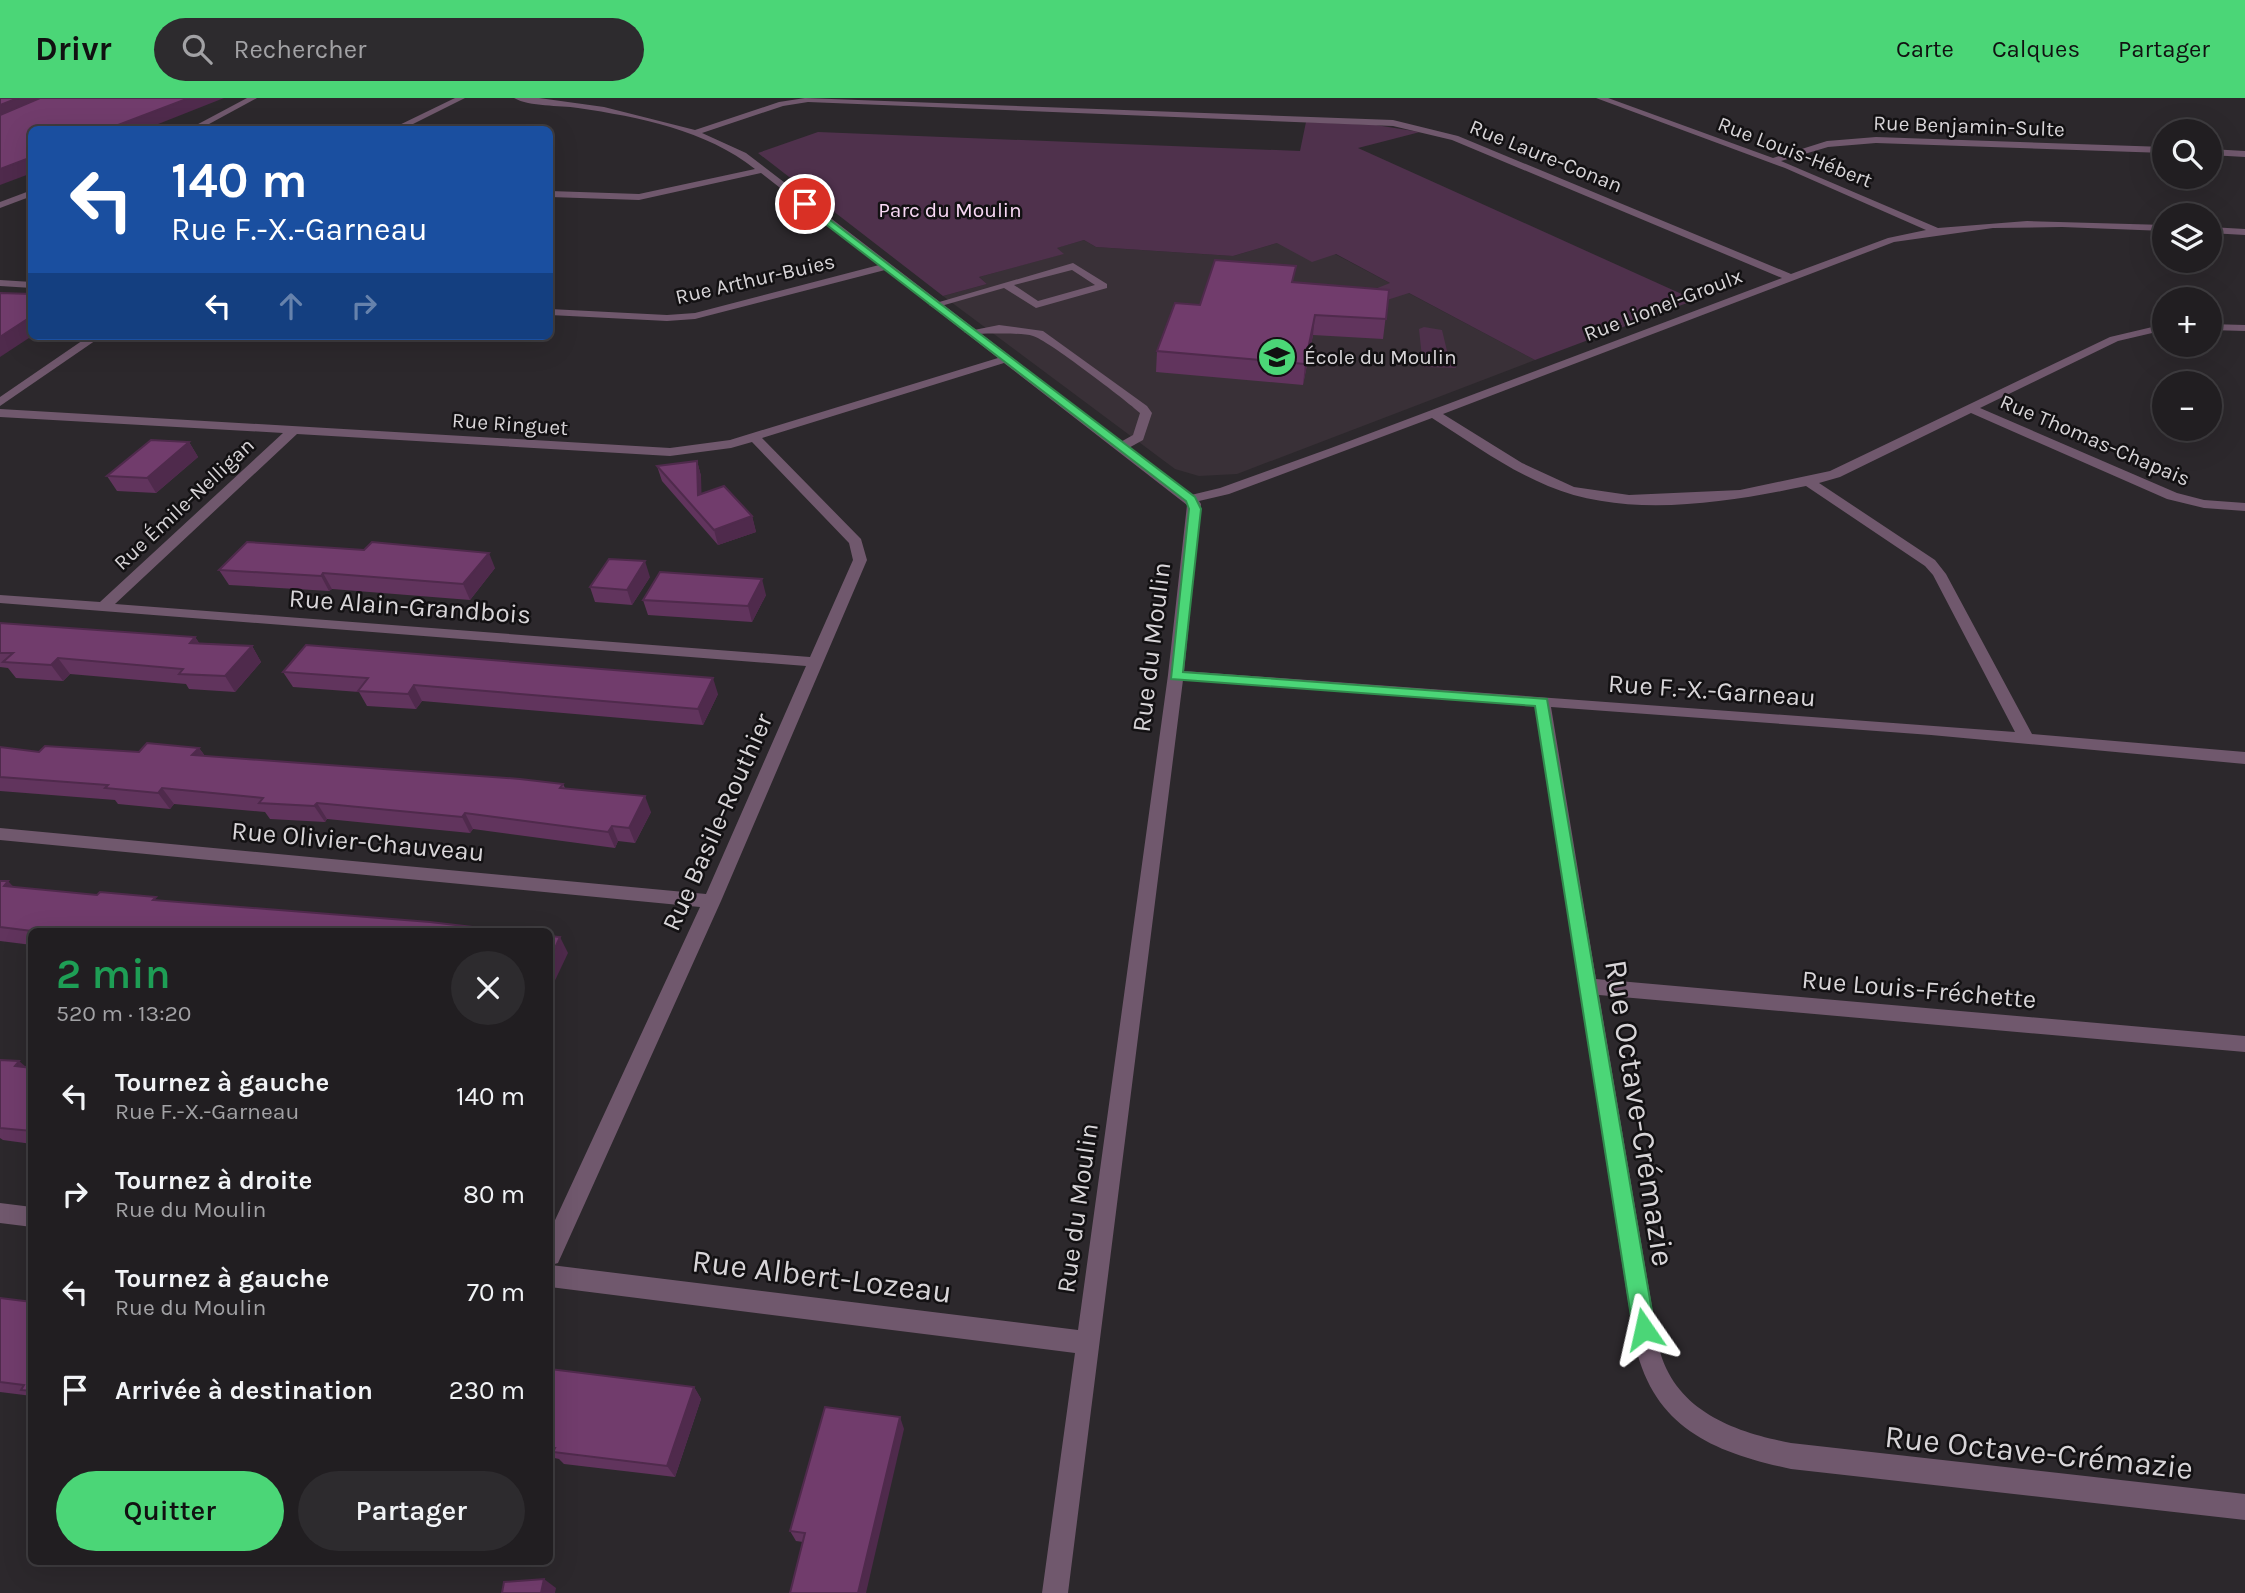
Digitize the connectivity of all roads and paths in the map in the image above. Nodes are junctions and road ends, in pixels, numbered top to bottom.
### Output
1 (253, 98) edge
2 (461, 98) edge
3 (518, 98) edge
4 (1600, 98) edge
5 (199, 126) edge
6 (402, 126) edge
7 (695, 132) junction
8 (2152, 150) edge
9 (2222, 152) edge
10 (2245, 153) edge
11 (1774, 160) junction
12 (763, 170) junction
13 (28, 194) edge
14 (553, 194) edge
15 (0, 205) edge
16 (2152, 228) edge
17 (1936, 231) junction
18 (2222, 231) edge
19 (2245, 232) edge
20 (885, 267) junction
21 (1789, 277) junction
22 (0, 283) edge
23 (28, 285) edge
24 (1006, 285) junction
25 (934, 304) junction
26 (553, 312) edge
27 (2222, 327) edge
28 (2245, 328) edge
29 (2152, 330) edge
30 (969, 332) junction
31 (90, 340) edge
32 (1005, 359) junction
33 (0, 402) edge
34 (1972, 409) junction
35 (0, 413) edge
36 (1434, 414) junction
37 (293, 430) junction
38 (754, 437) junction
39 (1121, 447) junction
40 (1809, 482) junction
41 (1191, 499) junction
42 (2245, 506) edge
43 (0, 599) edge
44 (103, 607) junction
45 (815, 662) junction
46 (1176, 676) junction
47 (1542, 702) junction
48 (2026, 738) junction
49 (2245, 758) edge
50 (0, 834) edge
51 (712, 901) junction
52 (1588, 986) junction
53 (2245, 1044) edge
54 (0, 1213) edge
55 (28, 1216) edge
56 (553, 1248) edge
57 (553, 1276) edge
58 (1087, 1343) junction
59 (2245, 1507) edge
60 (1055, 1593) edge

1 - 5 street
2 - 6 street
3 - 7 street
4 - 11 street, Rue Louis-Hébert
7 - 12 street
7 - 21 street, Rue Laure-Conan
8 - 11 street, Rue Benjamin-Sulte
9 - 10 street
11 - 17 street, Rue Louis-Hébert
12 - 14 street
12 - 20 street
13 - 15 street
16 - 17 street, Rue Lionel-Groulx
17 - 21 street, Rue Lionel-Groulx
18 - 19 street
20 - 25 street
20 - 26 street, Rue Arthur-Buies
21 - 36 street, Rue Lionel-Groulx
22 - 23 street
24 - 24 street
24 - 25 street
25 - 30 street
27 - 28 street
29 - 34 street, Rue Thomas-Chapais
30 - 32 street
30 - 39 street
31 - 33 street
32 - 38 street, Rue Ringuet
32 - 39 street
34 - 40 street, Rue Thomas-Chapais
34 - 42 street, Rue Thomas-Chapais
35 - 37 street, Rue Ringuet
36 - 40 street, Rue Thomas-Chapais
36 - 41 street, Rue Lionel-Groulx
37 - 38 street, Rue Ringuet
37 - 44 street, Rue Émile-Nelligan
38 - 45 street, Rue Basile-Routhier
39 - 41 street
40 - 48 street
41 - 46 street, Rue du Moulin
43 - 44 street, Rue Alain-Grandbois
44 - 45 street, Rue Alain-Grandbois
45 - 51 street, Rue Basile-Routhier
46 - 47 street, Rue F.-X.-Garneau
46 - 58 street, Rue du Moulin
47 - 48 street, Rue F.-X.-Garneau
47 - 52 street, Rue Octave-Crémazie
48 - 49 street, Rue F.-X.-Garneau
50 - 51 street, Rue Olivier-Chauveau
51 - 56 street, Rue Basile-Routhier
52 - 53 street, Rue Louis-Fréchette
52 - 59 street, Rue Octave-Crémazie
54 - 55 street
57 - 58 street, Rue Albert-Lozeau
58 - 60 street, Rue du Moulin

